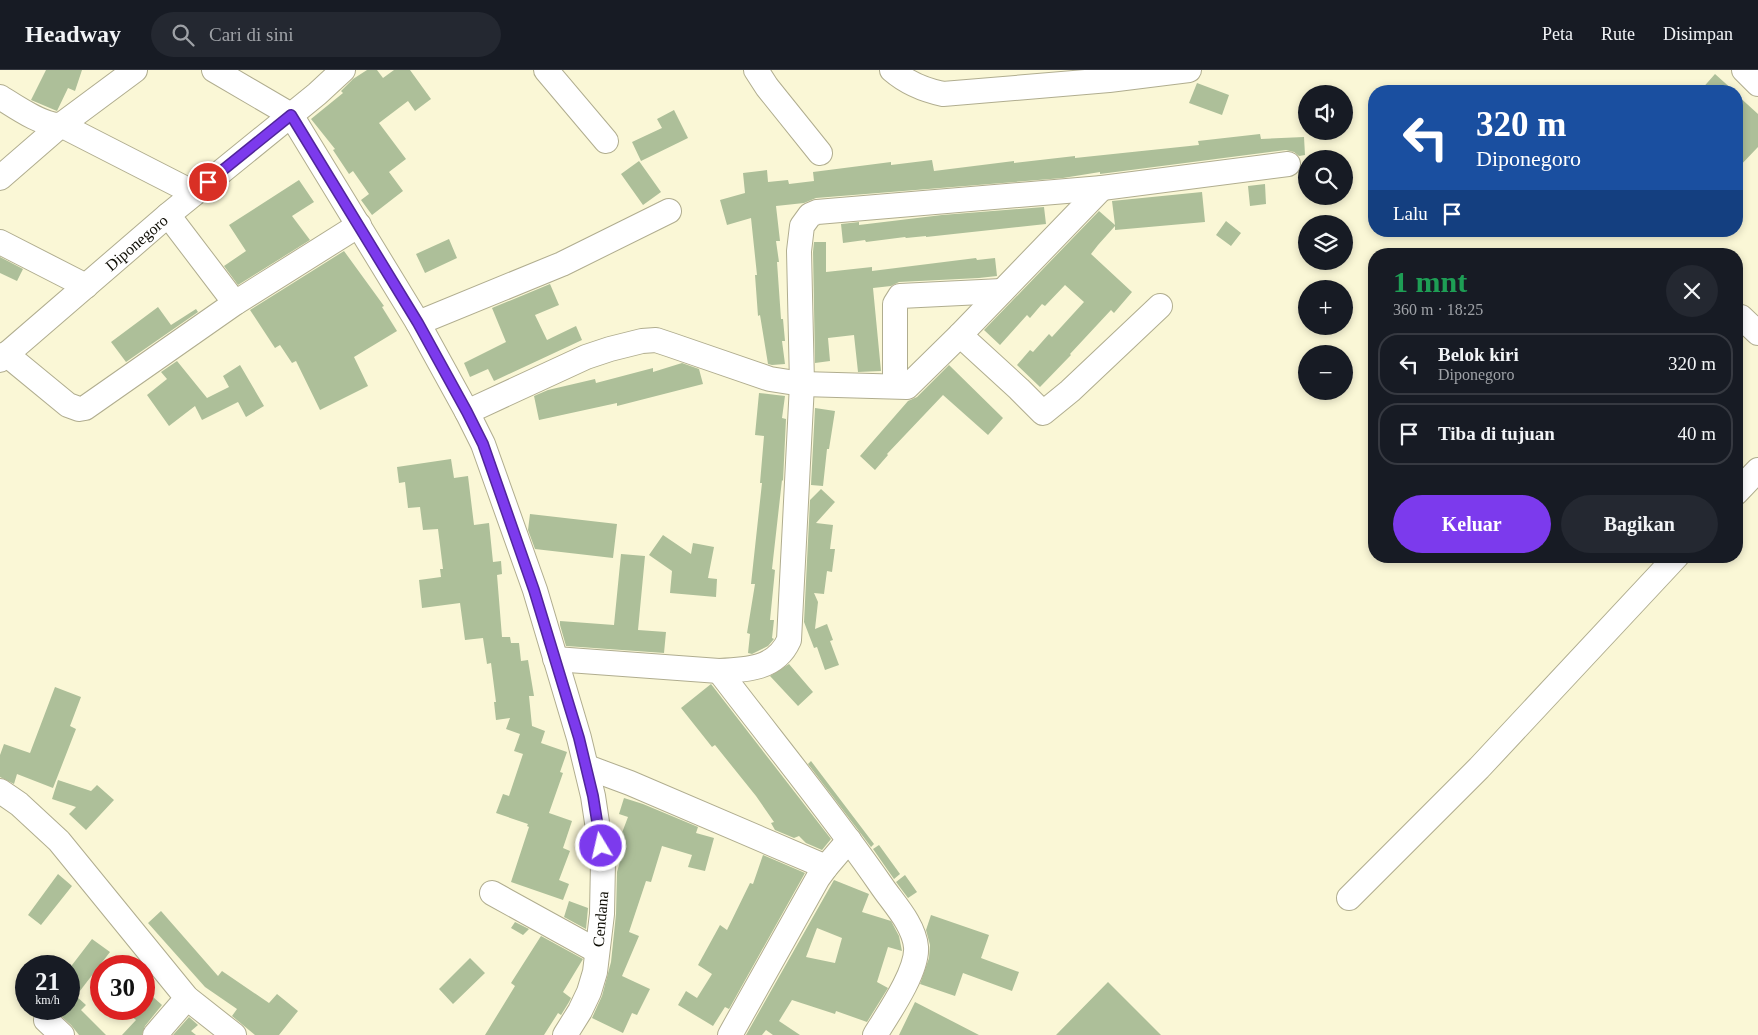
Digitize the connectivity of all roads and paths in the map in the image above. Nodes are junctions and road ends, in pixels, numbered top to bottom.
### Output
1 (135, 70) edge
2 (214, 70) edge
3 (344, 70) edge
4 (546, 70) edge
5 (756, 70) edge
6 (892, 70) edge
7 (1189, 70) edge
8 (1744, 70) edge
9 (1758, 84) edge
10 (0, 97) edge
11 (291, 115) junction
12 (61, 124) junction
13 (606, 141) dead end
14 (820, 153) dead end
15 (1288, 164) dead end
16 (0, 178) edge
17 (1102, 188) junction
18 (194, 193) junction
19 (670, 211) dead end
20 (168, 215) junction
21 (359, 225) junction
22 (0, 242) edge
23 (86, 286) junction
24 (1002, 291) junction
25 (235, 303) junction
26 (1160, 306) dead end
27 (418, 323) junction
28 (960, 335) junction
29 (3, 357) edge
30 (802, 384) junction
31 (895, 386) junction
32 (467, 412) junction
33 (1758, 470) edge
34 (1743, 486) edge
35 (1670, 563) edge
36 (555, 659) junction
37 (719, 671) junction
38 (586, 767) junction
39 (0, 791) edge
40 (849, 840) junction
41 (826, 866) junction
42 (492, 893) dead end
43 (1350, 898) dead end
44 (597, 951) junction
45 (187, 998) junction
46 (155, 1035) edge
47 (234, 1035) edge
48 (565, 1035) edge
49 (730, 1035) edge
50 (875, 1035) edge

1 - 12 street
2 - 11 street
3 - 11 street, Diponegoro
4 - 13 street
5 - 14 street
6 - 7 street
8 - 9 street
10 - 12 street
11 - 18 street, Diponegoro
11 - 21 street, Cendana
12 - 16 street
12 - 18 street
15 - 17 street
17 - 24 street
17 - 30 street
18 - 20 street, Diponegoro
19 - 27 street
20 - 23 street, Diponegoro
20 - 25 street
21 - 25 street
21 - 27 street, Cendana
22 - 23 street
23 - 29 street, Diponegoro
24 - 28 street
24 - 31 street
25 - 29 street
26 - 28 street
27 - 32 street, Cendana
28 - 31 street
30 - 31 street
30 - 32 street
30 - 37 street
32 - 36 street, Cendana
33 - 34 street
35 - 43 street
36 - 37 street
36 - 38 street, Cendana
37 - 40 street
38 - 41 street
38 - 44 street, Cendana
39 - 45 street
40 - 41 street
40 - 50 street
41 - 49 street
42 - 44 street
44 - 48 street, Cendana
45 - 46 street
45 - 47 street

